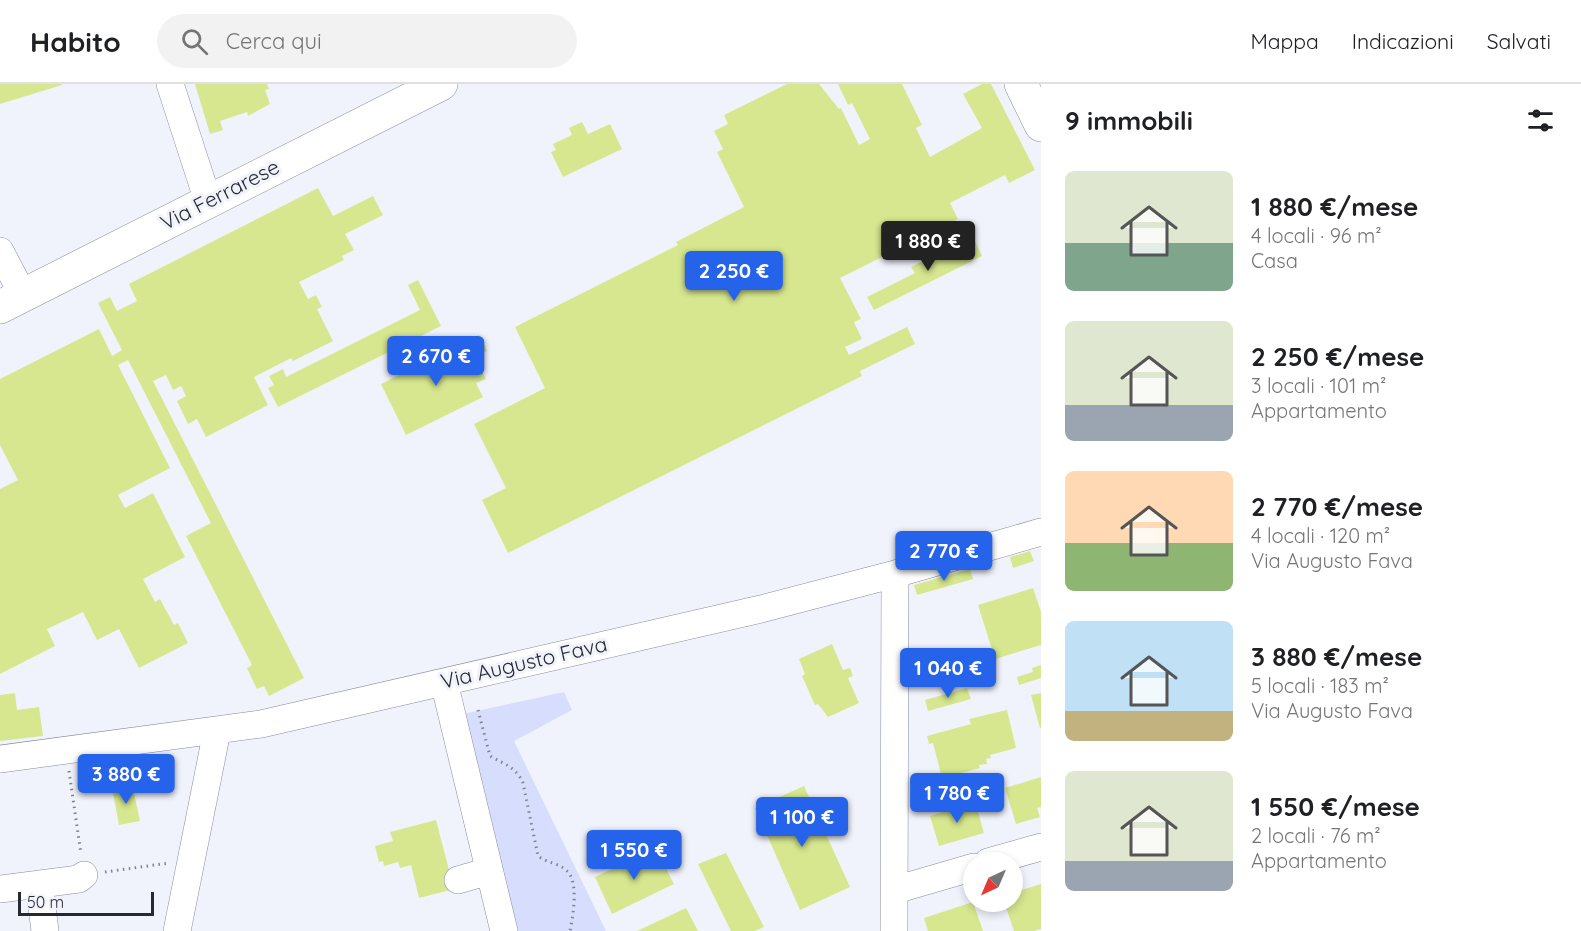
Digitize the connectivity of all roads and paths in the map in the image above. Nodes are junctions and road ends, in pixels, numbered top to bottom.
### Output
1 (170, 84) edge
2 (1020, 84) edge
3 (433, 86) edge
4 (1041, 125) edge
5 (208, 201) junction
6 (0, 251) edge
7 (12, 301) edge
8 (1041, 532) edge
9 (895, 574) junction
10 (444, 682) junction
11 (478, 710) dead end
12 (217, 731) junction
13 (0, 759) edge
14 (66, 765) dead end
15 (1041, 847) edge
16 (1023, 852) edge
17 (192, 859) junction
18 (963, 870) edge
19 (489, 871) junction
20 (84, 875) junction
21 (458, 880) dead end
22 (39, 884) junction
23 (0, 889) edge
24 (894, 890) junction
25 (45, 931) edge
26 (177, 931) edge
27 (504, 931) edge
28 (570, 931) edge
29 (894, 931) edge

1 - 5 street
2 - 4 main road
3 - 5 main road, Via Ferrarese
5 - 7 main road, Via Ferrarese
6 - 7 street
8 - 9 street, Via Augusto Fava
9 - 10 street, Via Augusto Fava
9 - 24 street
10 - 12 street, Via Augusto Fava
10 - 19 street
11 - 28 path
12 - 13 street, Via Augusto Fava
12 - 17 street
14 - 20 path
15 - 16 street
17 - 20 path
17 - 26 street
18 - 24 street
19 - 21 street
19 - 27 street
20 - 22 street
22 - 23 street
22 - 25 street
24 - 29 street

